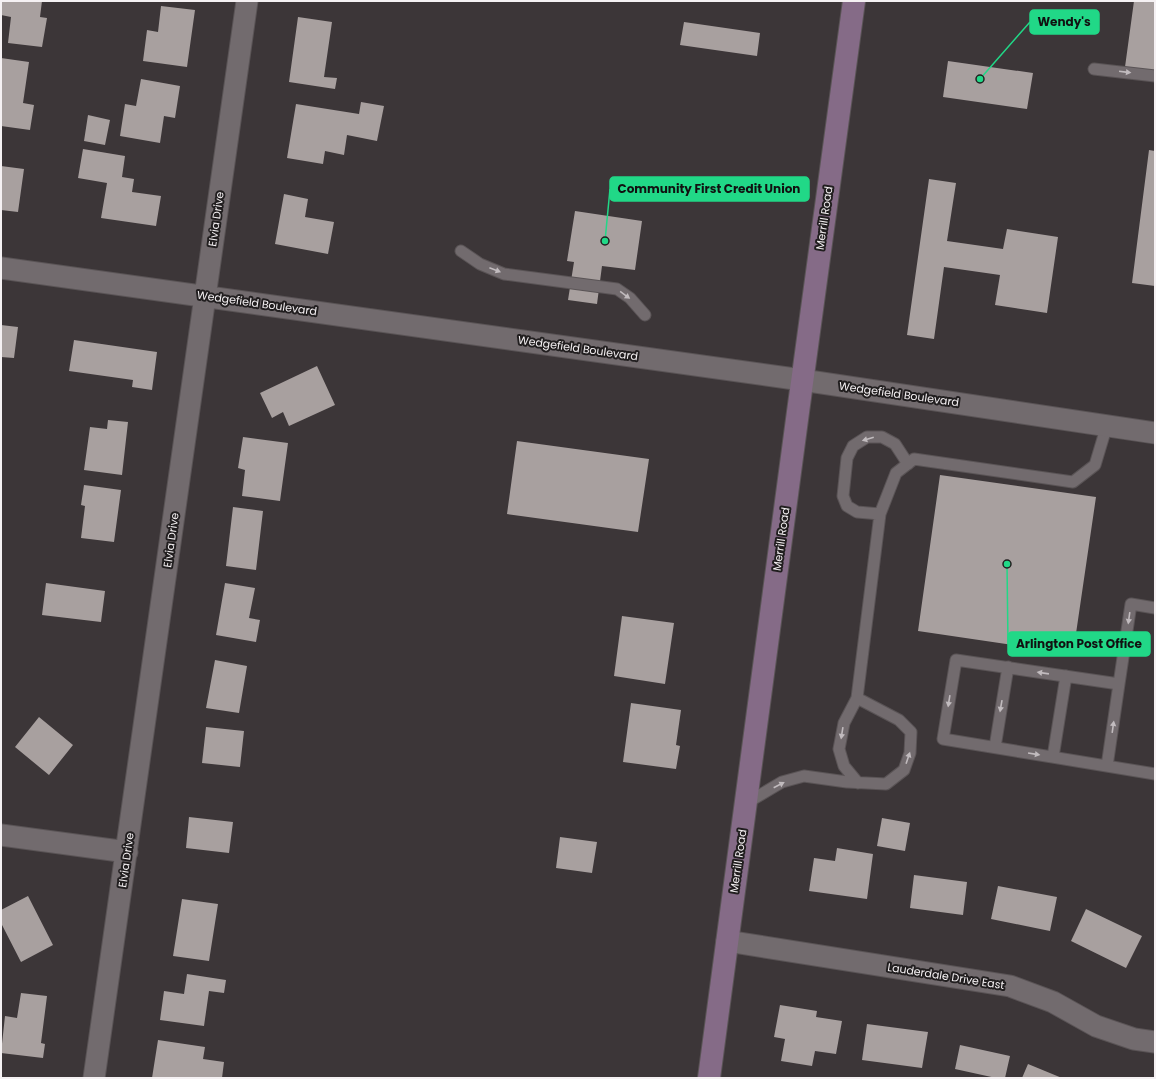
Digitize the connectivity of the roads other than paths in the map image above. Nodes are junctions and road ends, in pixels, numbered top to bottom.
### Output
1 (247, 1) edge
2 (854, 1) edge
3 (1094, 69) dead end
4 (1155, 76) edge
5 (461, 251) dead end
6 (1, 268) edge
7 (205, 296) junction
8 (645, 315) dead end
9 (802, 380) junction
10 (1107, 425) junction
11 (1155, 432) edge
12 (908, 464) junction
13 (880, 514) junction
14 (1155, 608) edge
15 (1008, 667) junction
16 (1066, 676) junction
17 (1119, 684) junction
18 (857, 698) junction
19 (994, 747) junction
20 (1053, 757) junction
21 (1107, 766) junction
22 (1155, 774) edge
23 (858, 783) junction
24 (745, 804) junction
25 (1, 835) edge
26 (127, 852) junction
27 (727, 941) junction
28 (1155, 1042) edge
29 (94, 1078) edge
30 (709, 1078) edge

1 - 7 street, Elvia Drive
2 - 9 main road, Merrill Road
3 -> 4 lane
5 -> 8 lane
6 - 7 street, Wedgefield Boulevard
7 - 9 street, Wedgefield Boulevard
7 - 26 street, Elvia Drive
9 - 10 street, Wedgefield Boulevard
9 - 24 main road, Merrill Road
10 - 11 street, Wedgefield Boulevard
10 - 12 lane
12 - 13 lane
12 -> 13 lane
13 - 18 lane
14 -> 17 lane
16 -> 15 lane
15 -> 19 lane
15 -> 19 lane
16 - 17 lane
16 - 20 lane
21 -> 17 lane
18 -> 23 lane
23 -> 18 lane
19 -> 20 lane
20 - 21 lane
21 - 22 lane
24 -> 23 lane
24 - 27 main road, Merrill Road
25 - 26 street
26 - 29 street, Elvia Drive
27 - 28 street, Lauderdale Drive East
27 - 30 main road, Merrill Road

